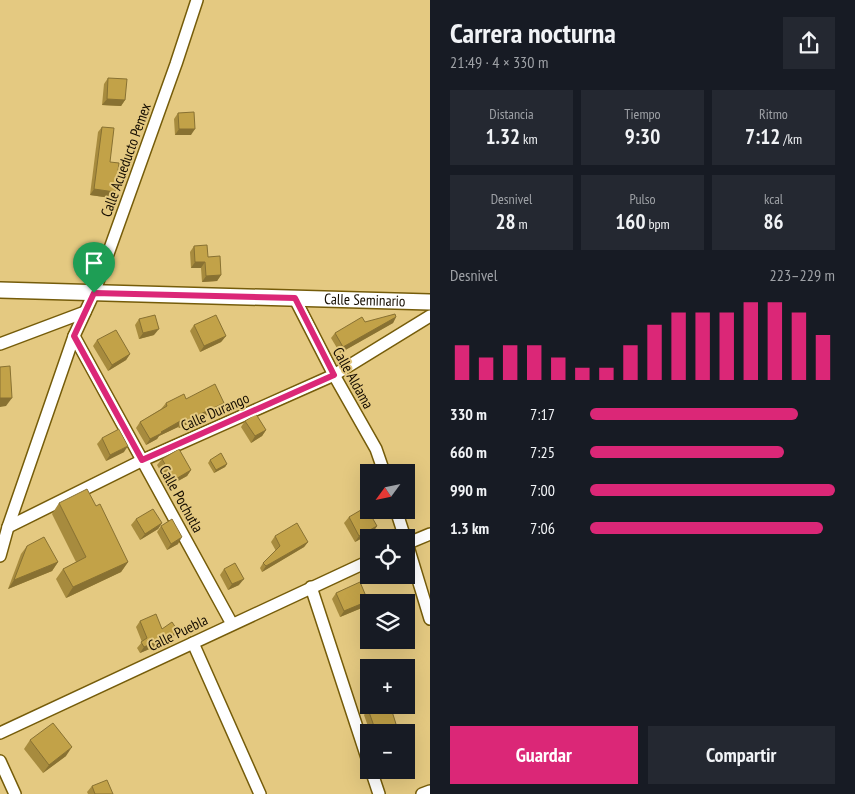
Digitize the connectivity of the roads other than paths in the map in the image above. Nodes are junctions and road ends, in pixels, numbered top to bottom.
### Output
1 (197, 0) edge
2 (0, 290) edge
3 (94, 293) junction
4 (295, 298) junction
5 (430, 302) edge
6 (85, 312) junction
7 (430, 316) edge
8 (74, 336) junction
9 (0, 344) edge
10 (334, 375) junction
11 (142, 460) junction
12 (381, 464) edge
13 (8, 527) junction
14 (430, 534) edge
15 (415, 538) edge
16 (1, 553) edge
17 (360, 565) edge
18 (415, 570) edge
19 (310, 587) junction
20 (430, 619) edge
21 (232, 624) junction
22 (193, 643) junction
23 (0, 733) edge
24 (360, 737) edge
25 (0, 761) edge
26 (374, 779) edge
27 (430, 791) edge
28 (15, 794) edge
29 (260, 794) edge
30 (379, 794) edge
31 (422, 794) edge

1 - 3 street, Calle Acueducto Pemex
2 - 3 street, Calle Seminario
3 - 4 street, Calle Seminario
3 - 6 street, Calle Acueducto Pemex
4 - 5 street, Calle Seminario
4 - 10 street, Calle Aldama
6 - 8 street, Calle Acueducto Pemex
6 - 9 street
7 - 10 street, Calle Durango
8 - 11 street, Calle Pochutla
8 - 13 street, Calle Acueducto Pemex
10 - 11 street, Calle Durango
10 - 12 street, Calle Aldama
11 - 13 street, Calle Durango
11 - 21 street, Calle Pochutla
13 - 16 street, Calle Acueducto Pemex
14 - 15 street
17 - 19 street, Calle Puebla
18 - 20 street
19 - 21 street, Calle Puebla
19 - 24 street
21 - 22 street, Calle Puebla
22 - 23 street, Calle Puebla
22 - 29 street
25 - 28 street
26 - 30 street
27 - 31 street

